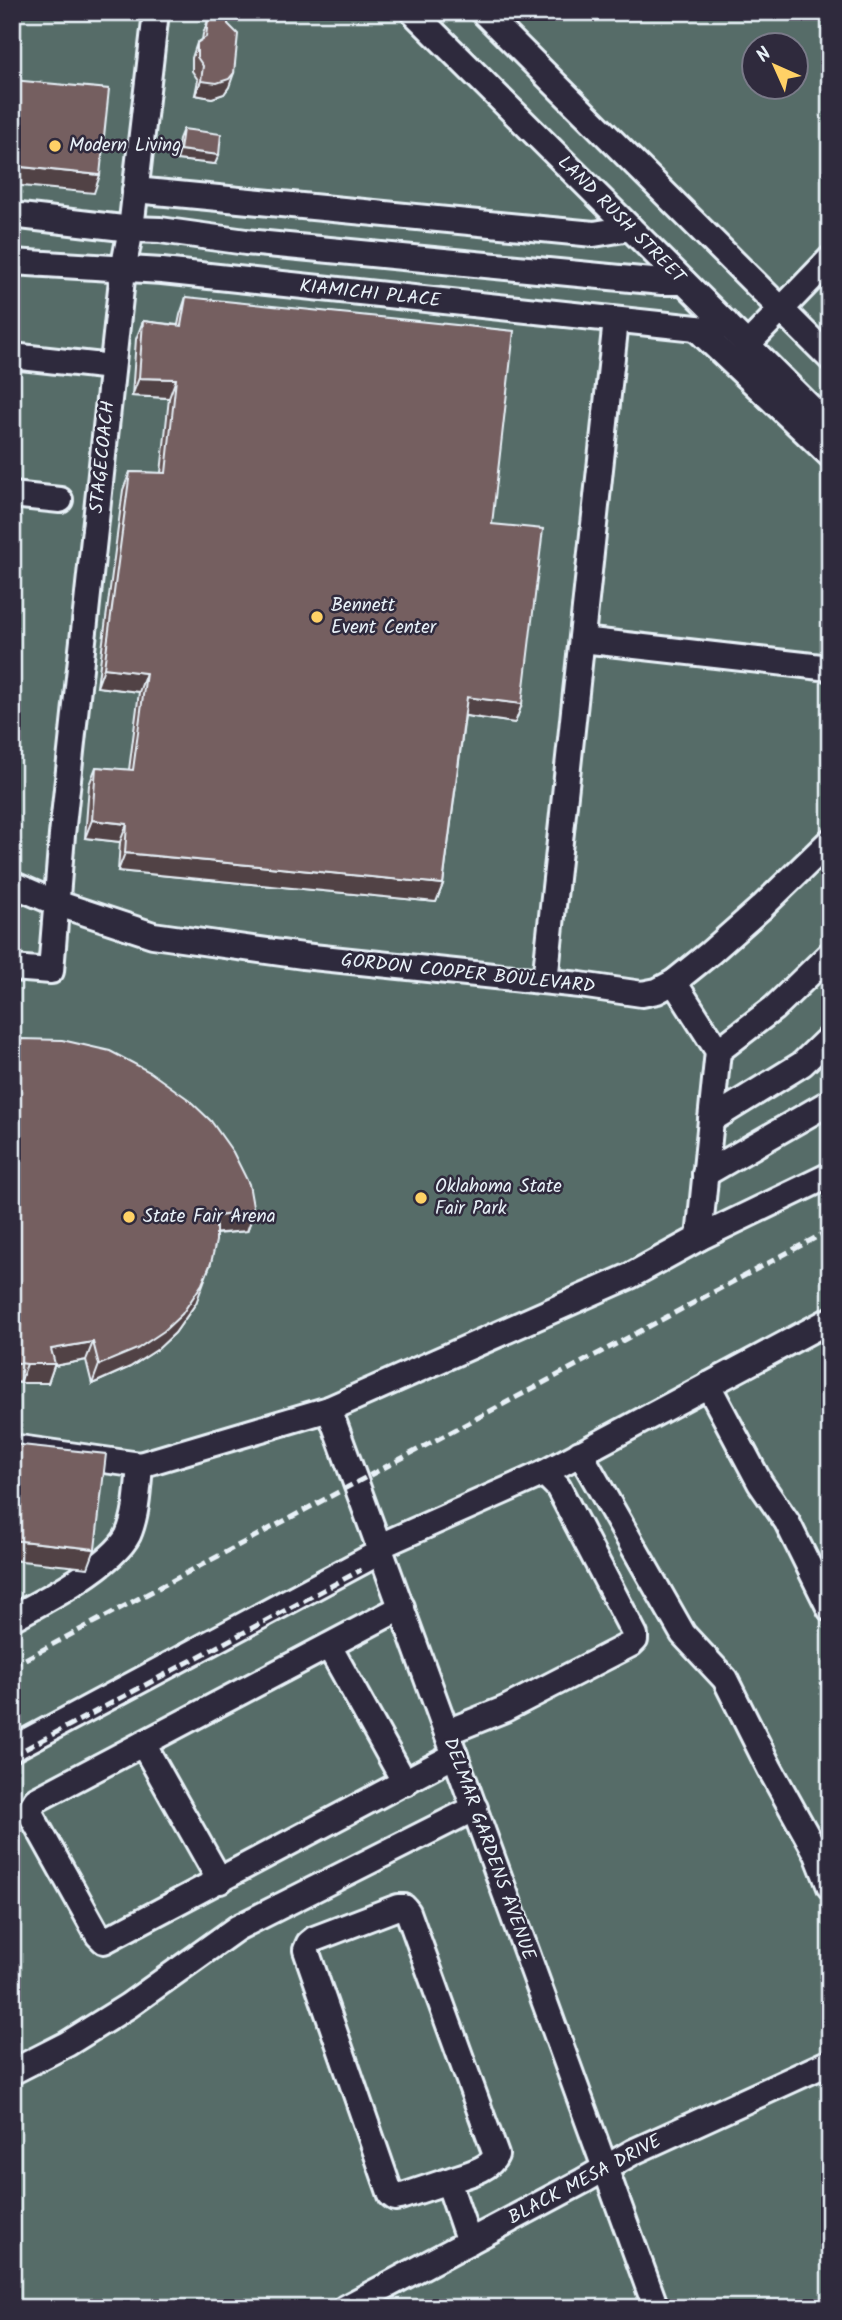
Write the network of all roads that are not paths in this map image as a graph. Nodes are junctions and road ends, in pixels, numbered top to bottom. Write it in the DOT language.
graph roads {
  1 [pos="156,12"];
  2 [pos="413,12"];
  3 [pos="483,12"];
  4 [pos="135,190"];
  5 [pos="12,215"];
  6 [pos="630,228"];
  7 [pos="131,229"];
  8 [pos="830,259"];
  9 [pos="12,262"];
  10 [pos="123,270"];
  11 [pos="684,282"];
  12 [pos="781,310"];
  13 [pos="616,320"];
  14 [pos="726,323"];
  15 [pos="696,328"];
  16 [pos="747,345"];
  17 [pos="12,356"];
  18 [pos="830,358"];
  19 [pos="112,367"];
  20 [pos="830,427"];
  21 [pos="830,455"];
  22 [pos="12,495"];
  23 [pos="60,500"];
  24 [pos="582,640"];
  25 [pos="830,668"];
  26 [pos="830,841"];
  27 [pos="12,884"];
  28 [pos="56,903"];
  29 [pos="830,954"];
  30 [pos="12,968"];
  31 [pos="545,981"];
  32 [pos="674,982"];
  33 [pos="830,1037"];
  34 [pos="718,1051"];
  35 [pos="830,1102"];
  36 [pos="711,1120"];
  37 [pos="705,1174"];
  38 [pos="830,1175"];
  39 [pos="699,1238"];
  40 [pos="830,1320"];
  41 [pos="708,1385"];
  42 [pos="325,1417"];
  43 [pos="12,1447"];
  44 [pos="580,1454"];
  45 [pos="140,1465"];
  46 [pos="544,1473"];
  47 [pos="381,1548"];
  48 [pos="402,1607"];
  49 [pos="830,1609"];
  50 [pos="12,1618"];
  51 [pos="328,1646"];
  52 [pos="143,1744"];
  53 [pos="451,1744"];
  54 [pos="12,1749"];
  55 [pos="405,1783"];
  56 [pos="475,1808"];
  57 [pos="219,1881"];
  58 [pos="830,1887"];
  59 [pos="830,2062"];
  60 [pos="12,2072"];
  61 [pos="605,2168"];
  62 [pos="448,2180"];
  63 [pos="469,2242"];
  64 [pos="345,2308"];
  65 [pos="656,2308"];
  1 -- 4 [label="street, STAGECOACH"];
  2 -- 6 [label="street, LAND RUSH STREET"];
  3 -- 12 [label="street"];
  4 -- 6 [label="street"];
  4 -- 7 [label="street, STAGECOACH"];
  5 -- 7 [label="street, KIAMICHI PLACE"];
  6 -- 11 [label="street, LAND RUSH STREET"];
  7 -- 10 [label="street, STAGECOACH"];
  7 -- 11 [label="street, KIAMICHI PLACE"];
  8 -- 12 [label="street"];
  9 -- 10 [label="street, KIAMICHI PLACE"];
  10 -- 13 [label="street, KIAMICHI PLACE"];
  10 -- 19 [label="street, STAGECOACH"];
  11 -- 14 [label="street, LAND RUSH STREET"];
  12 -- 16 [label="street"];
  12 -- 18 [label="street"];
  13 -- 15 [label="street, KIAMICHI PLACE"];
  13 -- 24 [label="street"];
  14 -- 15 [label="street, KIAMICHI PLACE"];
  14 -- 16 [label="street, LAND RUSH STREET"];
  15 -- 21 [label="street"];
  16 -- 20 [label="street, LAND RUSH STREET"];
  17 -- 19 [label="street"];
  19 -- 28 [label="street, STAGECOACH"];
  22 -- 23 [label="street"];
  24 -- 25 [label="street"];
  24 -- 31 [label="street"];
  26 -- 32 [label="street, GORDON COOPER BOULEVARD"];
  27 -- 28 [label="street, GORDON COOPER BOULEVARD"];
  28 -- 30 [label="street"];
  28 -- 31 [label="street, GORDON COOPER BOULEVARD"];
  29 -- 34 [label="street"];
  31 -- 32 [label="street, GORDON COOPER BOULEVARD"];
  32 -- 34 [label="street"];
  33 -- 36 [label="street"];
  34 -- 36 [label="street"];
  35 -- 37 [label="street"];
  36 -- 37 [label="street"];
  37 -- 39 [label="street"];
  38 -- 39 [label="street"];
  39 -- 42 [label="street"];
  40 -- 41 [label="street"];
  41 -- 44 [label="street"];
  41 -- 49 [label="street"];
  42 -- 45 [label="street"];
  42 -- 47 [label="street, DELMAR GARDENS AVENUE"];
  43 -- 45 [label="street"];
  44 -- 46 [label="street"];
  44 -- 58 [label="street"];
  45 -- 50 [label="street"];
  46 -- 47 [label="street"];
  46 -- 53 [label="street"];
  47 -- 48 [label="street, DELMAR GARDENS AVENUE"];
  47 -- 54 [label="street"];
  48 -- 51 [label="street"];
  48 -- 53 [label="street, DELMAR GARDENS AVENUE"];
  51 -- 52 [label="street"];
  51 -- 55 [label="street"];
  52 -- 57 [label="street"];
  52 -- 57 [label="street"];
  53 -- 55 [label="street"];
  53 -- 56 [label="street, DELMAR GARDENS AVENUE"];
  55 -- 57 [label="street"];
  56 -- 60 [label="street"];
  56 -- 61 [label="street, DELMAR GARDENS AVENUE"];
  59 -- 61 [label="street, BLACK MESA DRIVE"];
  61 -- 63 [label="street, BLACK MESA DRIVE"];
  61 -- 65 [label="street, DELMAR GARDENS AVENUE"];
  62 -- 62 [label="street"];
  62 -- 63 [label="street"];
  63 -- 64 [label="street, BLACK MESA DRIVE"];
}
